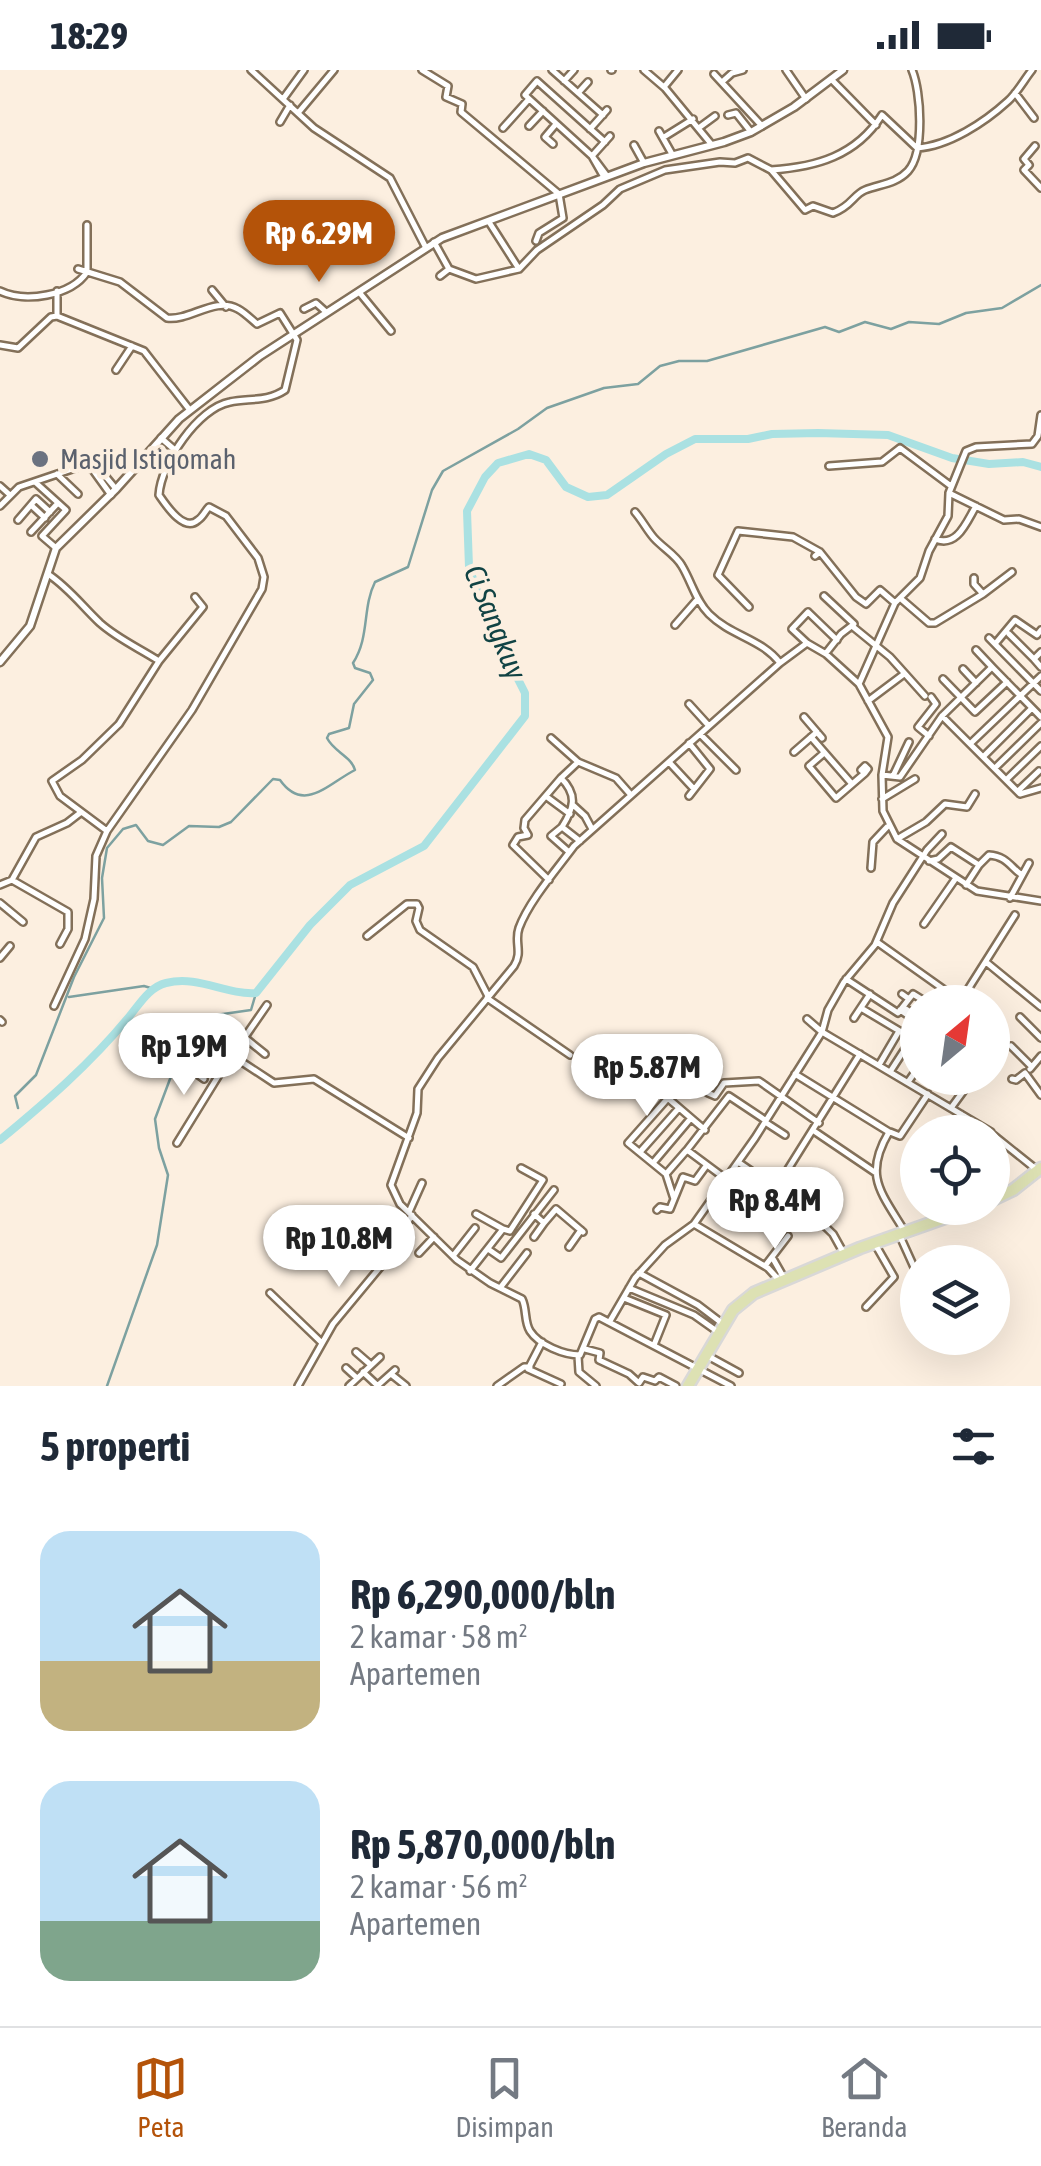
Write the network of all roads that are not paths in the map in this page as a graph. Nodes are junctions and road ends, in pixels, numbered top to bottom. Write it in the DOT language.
graph roads {
  1 [pos="251,70"];
  2 [pos="304,70"];
  3 [pos="334,70"];
  4 [pos="422,70"];
  5 [pos="552,70"];
  6 [pos="574,70"];
  7 [pos="644,70"];
  8 [pos="678,70"];
  9 [pos="743,70"];
  10 [pos="786,70"];
  11 [pos="843,70"];
  12 [pos="912,70"];
  13 [pos="1032,70"];
  14 [pos="714,74"];
  15 [pos="832,79"];
  16 [pos="564,80"];
  17 [pos="588,82"];
  18 [pos="722,82"];
  19 [pos="664,87"];
  20 [pos="578,93"];
  21 [pos="1015,93"];
  22 [pos="806,98"];
  23 [pos="282,99"];
  24 [pos="529,99"];
  25 [pos="290,106"];
  26 [pos="543,112"];
  27 [pos="298,113"];
  28 [pos="728,115"];
  29 [pos="715,116"];
  30 [pos="1034,118"];
  31 [pos="692,119"];
  32 [pos="280,122"];
  33 [pos="556,124"];
  34 [pos="876,125"];
  35 [pos="530,126"];
  36 [pos="762,126"];
  37 [pos="700,127"];
  38 [pos="503,128"];
  39 [pos="590,129"];
  40 [pos="659,130"];
  41 [pos="751,132"];
  42 [pos="610,136"];
  43 [pos="664,138"];
  44 [pos="605,142"];
  45 [pos="552,144"];
  46 [pos="634,145"];
  47 [pos="712,145"];
  48 [pos="1036,146"];
  49 [pos="917,148"];
  50 [pos="672,154"];
  51 [pos="592,156"];
  52 [pos="643,156"];
  53 [pos="771,170"];
  54 [pos="606,177"];
  55 [pos="1041,188"];
  56 [pos="558,194"];
  57 [pos="488,219"];
  58 [pos="87,224"];
  59 [pos="536,241"];
  60 [pos="434,242"];
  61 [pos="426,248"];
  62 [pos="78,269"];
  63 [pos="449,269"];
  64 [pos="519,269"];
  65 [pos="87,272"];
  66 [pos="440,276"];
  67 [pos="212,290"];
  68 [pos="0,291"];
  69 [pos="57,292"];
  70 [pos="359,292"];
  71 [pos="226,307"];
  72 [pos="304,308"];
  73 [pos="326,312"];
  74 [pos="57,316"];
  75 [pos="391,331"];
  76 [pos="293,333"];
  77 [pos="0,345"];
  78 [pos="132,346"];
  79 [pos="116,370"];
  80 [pos="190,409"];
  81 [pos="1041,415"];
  82 [pos="161,438"];
  83 [pos="176,450"];
  84 [pos="829,466"];
  85 [pos="56,474"];
  86 [pos="35,482"];
  87 [pos="0,486"];
  88 [pos="950,490"];
  89 [pos="114,492"];
  90 [pos="78,494"];
  91 [pos="10,495"];
  92 [pos="58,503"];
  93 [pos="0,506"];
  94 [pos="976,506"];
  95 [pos="635,512"];
  96 [pos="47,515"];
  97 [pos="18,520"];
  98 [pos="1041,527"];
  99 [pos="31,532"];
  100 [pos="935,540"];
  101 [pos="56,548"];
  102 [pos="1012,572"];
  103 [pos="46,573"];
  104 [pos="974,578"];
  105 [pos="984,594"];
  106 [pos="824,596"];
  107 [pos="195,597"];
  108 [pos="898,600"];
  109 [pos="697,601"];
  110 [pos="749,607"];
  111 [pos="675,625"];
  112 [pos="852,626"];
  113 [pos="1041,630"];
  114 [pos="1008,634"];
  115 [pos="988,638"];
  116 [pos="837,640"];
  117 [pos="808,643"];
  118 [pos="874,644"];
  119 [pos="994,644"];
  120 [pos="976,650"];
  121 [pos="1041,652"];
  122 [pos="826,654"];
  123 [pos="1034,659"];
  124 [pos="160,661"];
  125 [pos="0,662"];
  126 [pos="780,663"];
  127 [pos="992,668"];
  128 [pos="1041,668"];
  129 [pos="963,669"];
  130 [pos="904,674"];
  131 [pos="1041,676"];
  132 [pos="943,680"];
  133 [pos="1007,682"];
  134 [pos="976,683"];
  135 [pos="1033,683"];
  136 [pos="858,684"];
  137 [pos="1041,691"];
  138 [pos="1020,696"];
  139 [pos="961,698"];
  140 [pos="931,699"];
  141 [pos="868,701"];
  142 [pos="688,704"];
  143 [pos="1032,708"];
  144 [pos="944,715"];
  145 [pos="804,717"];
  146 [pos="1041,720"];
  147 [pos="709,726"];
  148 [pos="830,731"];
  149 [pos="700,734"];
  150 [pos="929,736"];
  151 [pos="816,737"];
  152 [pos="552,738"];
  153 [pos="909,742"];
  154 [pos="690,743"];
  155 [pos="970,744"];
  156 [pos="1041,746"];
  157 [pos="794,752"];
  158 [pos="824,753"];
  159 [pos="983,757"];
  160 [pos="578,762"];
  161 [pos="669,762"];
  162 [pos="994,768"];
  163 [pos="736,770"];
  164 [pos="1038,771"];
  165 [pos="882,773"];
  166 [pos="893,776"];
  167 [pos="561,778"];
  168 [pos="915,779"];
  169 [pos="1006,780"];
  170 [pos="851,783"];
  171 [pos="1041,788"];
  172 [pos="695,789"];
  173 [pos="1018,791"];
  174 [pos="975,794"];
  175 [pos="631,795"];
  176 [pos="690,796"];
  177 [pos="546,797"];
  178 [pos="882,799"];
  179 [pos="573,805"];
  180 [pos="80,813"];
  181 [pos="570,814"];
  182 [pos="888,826"];
  183 [pos="562,827"];
  184 [pos="592,830"];
  185 [pos="106,831"];
  186 [pos="942,834"];
  187 [pos="897,839"];
  188 [pos="580,840"];
  189 [pos="569,852"];
  190 [pos="927,859"];
  191 [pos="1029,863"];
  192 [pos="979,865"];
  193 [pos="870,868"];
  194 [pos="1022,875"];
  195 [pos="956,878"];
  196 [pos="12,880"];
  197 [pos="549,880"];
  198 [pos="0,885"];
  199 [pos="966,885"];
  200 [pos="1010,898"];
  201 [pos="1041,902"];
  202 [pos="0,903"];
  203 [pos="1014,916"];
  204 [pos="23,922"];
  205 [pos="924,924"];
  206 [pos="368,936"];
  207 [pos="877,942"];
  208 [pos="60,944"];
  209 [pos="10,946"];
  210 [pos="1,961"];
  211 [pos="986,962"];
  212 [pos="846,980"];
  213 [pos="940,985"];
  214 [pos="971,985"];
  215 [pos="486,994"];
  216 [pos="870,994"];
  217 [pos="267,1005"];
  218 [pos="54,1006"];
  219 [pos="1041,1007"];
  220 [pos="860,1008"];
  221 [pos="900,1009"];
  222 [pos="1020,1017"];
  223 [pos="854,1018"];
  224 [pos="807,1019"];
  225 [pos="899,1030"];
  226 [pos="822,1032"];
  227 [pos="244,1037"];
  228 [pos="1041,1038"];
  229 [pos="1011,1046"];
  230 [pos="192,1052"];
  231 [pos="232,1054"];
  232 [pos="266,1054"];
  233 [pos="860,1054"];
  234 [pos="570,1055"];
  235 [pos="1041,1056"];
  236 [pos="900,1059"];
  237 [pos="879,1065"];
  238 [pos="1031,1066"];
  239 [pos="222,1070"];
  240 [pos="890,1072"];
  241 [pos="1025,1073"];
  242 [pos="796,1074"];
  243 [pos="900,1078"];
  244 [pos="204,1079"];
  245 [pos="1012,1079"];
  246 [pos="708,1093"];
  247 [pos="927,1095"];
  248 [pos="930,1095"];
  249 [pos="960,1095"];
  250 [pos="782,1096"];
  251 [pos="1041,1096"];
  252 [pos="834,1099"];
  253 [pos="679,1108"];
  254 [pos="951,1108"];
  255 [pos="961,1114"];
  256 [pos="691,1118"];
  257 [pos="766,1121"];
  258 [pos="818,1123"];
  259 [pos="704,1130"];
  260 [pos="814,1130"];
  261 [pos="889,1132"];
  262 [pos="784,1135"];
  263 [pos="409,1138"];
  264 [pos="177,1144"];
  265 [pos="1010,1147"];
  266 [pos="687,1150"];
  267 [pos="640,1152"];
  268 [pos="653,1162"];
  269 [pos="738,1162"];
  270 [pos="707,1165"];
  271 [pos="673,1166"];
  272 [pos="520,1168"];
  273 [pos="1039,1169"];
  274 [pos="876,1173"];
  275 [pos="666,1174"];
  276 [pos="784,1174"];
  277 [pos="685,1175"];
  278 [pos="726,1179"];
  279 [pos="422,1183"];
  280 [pos="775,1186"];
  281 [pos="554,1190"];
  282 [pos="1010,1191"];
  283 [pos="820,1198"];
  284 [pos="674,1199"];
  285 [pos="658,1210"];
  286 [pos="410,1213"];
  287 [pos="476,1214"];
  288 [pos="534,1214"];
  289 [pos="544,1223"];
  290 [pos="694,1224"];
  291 [pos="920,1225"];
  292 [pos="475,1228"];
  293 [pos="503,1229"];
  294 [pos="902,1233"];
  295 [pos="788,1236"];
  296 [pos="434,1237"];
  297 [pos="534,1237"];
  298 [pos="874,1244"];
  299 [pos="906,1245"];
  300 [pos="569,1247"];
  301 [pos="488,1249"];
  302 [pos="419,1253"];
  303 [pos="526,1253"];
  304 [pos="845,1254"];
  305 [pos="453,1256"];
  306 [pos="772,1257"];
  307 [pos="764,1266"];
  308 [pos="470,1270"];
  309 [pos="639,1273"];
  310 [pos="782,1279"];
  311 [pos="500,1288"];
  312 [pos="629,1288"];
  313 [pos="270,1293"];
  314 [pos="624,1298"];
  315 [pos="866,1307"];
  316 [pos="610,1321"];
  317 [pos="721,1328"];
  318 [pos="322,1342"];
  319 [pos="542,1342"];
  320 [pos="654,1345"];
  321 [pos="585,1349"];
  322 [pos="356,1352"];
  323 [pos="706,1354"];
  324 [pos="578,1356"];
  325 [pos="380,1357"];
  326 [pos="371,1365"];
  327 [pos="346,1368"];
  328 [pos="529,1368"];
  329 [pos="698,1368"];
  330 [pos="363,1372"];
  331 [pos="739,1372"];
  332 [pos="414,1377"];
  333 [pos="357,1378"];
  334 [pos="718,1383"];
  335 [pos="561,1384"];
  336 [pos="693,1384"];
  337 [pos="298,1386"];
  338 [pos="349,1386"];
  339 [pos="377,1386"];
  340 [pos="406,1386"];
  341 [pos="497,1386"];
  342 [pos="596,1386"];
  343 [pos="676,1386"];
  344 [pos="732,1386"];
  1 -- 23 [label="street"];
  2 -- 23 [label="street"];
  3 -- 27 [label="street"];
  4 -- 56 [label="street"];
  5 -- 16 [label="street"];
  6 -- 16 [label="street"];
  7 -- 19 [label="street"];
  8 -- 19 [label="street"];
  9 -- 18 [label="street"];
  10 -- 22 [label="street"];
  11 -- 15 [label="street"];
  12 -- 49 [label="street"];
  13 -- 21 [label="street"];
  14 -- 18 [label="street"];
  15 -- 22 [label="street"];
  15 -- 34 [label="street"];
  16 -- 20 [label="street"];
  17 -- 20 [label="street"];
  18 -- 36 [label="street"];
  19 -- 31 [label="street"];
  20 -- 39 [label="street"];
  21 -- 30 [label="street"];
  21 -- 49 [label="street"];
  22 -- 36 [label="street"];
  23 -- 25 [label="street"];
  24 -- 26 [label="street"];
  24 -- 38 [label="street"];
  24 -- 39 [label="street"];
  25 -- 27 [label="street"];
  25 -- 32 [label="street"];
  26 -- 33 [label="street"];
  26 -- 35 [label="street"];
  27 -- 61 [label="street"];
  28 -- 41 [label="street"];
  29 -- 37 [label="street"];
  31 -- 37 [label="street"];
  31 -- 43 [label="street"];
  33 -- 45 [label="street"];
  33 -- 51 [label="street"];
  34 -- 49 [label="street"];
  34 -- 53 [label="street"];
  36 -- 41 [label="street"];
  37 -- 47 [label="street"];
  39 -- 44 [label="street"];
  40 -- 43 [label="street"];
  41 -- 47 [label="street"];
  42 -- 44 [label="street"];
  43 -- 50 [label="street"];
  44 -- 51 [label="street"];
  46 -- 52 [label="street"];
  47 -- 50 [label="street"];
  48 -- 55 [label="street"];
  49 -- 53 [label="street"];
  50 -- 52 [label="street"];
  51 -- 54 [label="street"];
  52 -- 54 [label="street"];
  53 -- 64 [label="street"];
  54 -- 56 [label="street"];
  56 -- 57 [label="street"];
  56 -- 59 [label="street"];
  57 -- 60 [label="street"];
  57 -- 64 [label="street"];
  58 -- 65 [label="street"];
  60 -- 61 [label="street"];
  60 -- 63 [label="street"];
  61 -- 70 [label="street"];
  62 -- 65 [label="street"];
  63 -- 64 [label="street"];
  63 -- 66 [label="street"];
  65 -- 69 [label="street"];
  65 -- 71 [label="street"];
  67 -- 71 [label="street"];
  68 -- 69 [label="street"];
  69 -- 74 [label="street"];
  70 -- 73 [label="street"];
  70 -- 75 [label="street"];
  71 -- 76 [label="street"];
  72 -- 73 [label="street"];
  73 -- 76 [label="street"];
  74 -- 77 [label="street"];
  74 -- 78 [label="street"];
  76 -- 80 [label="street"];
  76 -- 83 [label="street"];
  78 -- 79 [label="street"];
  78 -- 80 [label="street"];
  80 -- 82 [label="street"];
  81 -- 88 [label="street"];
  82 -- 83 [label="street"];
  82 -- 89 [label="street"];
  83 -- 185 [label="street"];
  84 -- 88 [label="street"];
  85 -- 86 [label="street"];
  85 -- 89 [label="street"];
  85 -- 90 [label="street"];
  86 -- 91 [label="street"];
  86 -- 92 [label="street"];
  87 -- 91 [label="street"];
  88 -- 94 [label="street"];
  88 -- 100 [label="street"];
  89 -- 101 [label="street"];
  91 -- 93 [label="street"];
  92 -- 96 [label="street"];
  92 -- 101 [label="street"];
  94 -- 98 [label="street"];
  94 -- 100 [label="street"];
  95 -- 109 [label="street"];
  96 -- 97 [label="street"];
  96 -- 99 [label="street"];
  100 -- 108 [label="street"];
  101 -- 103 [label="street"];
  102 -- 105 [label="street"];
  103 -- 124 [label="street"];
  103 -- 125 [label="street"];
  104 -- 105 [label="street"];
  105 -- 108 [label="street"];
  106 -- 112 [label="street"];
  107 -- 124 [label="street"];
  108 -- 110 [label="street"];
  108 -- 118 [label="street"];
  109 -- 111 [label="street"];
  109 -- 126 [label="street"];
  112 -- 116 [label="street"];
  112 -- 118 [label="street"];
  113 -- 119 [label="street"];
  114 -- 123 [label="street"];
  115 -- 119 [label="street"];
  116 -- 117 [label="street"];
  116 -- 122 [label="street"];
  117 -- 122 [label="street"];
  117 -- 126 [label="street"];
  118 -- 130 [label="street"];
  118 -- 136 [label="street"];
  119 -- 135 [label="street"];
  120 -- 127 [label="street"];
  121 -- 123 [label="street"];
  122 -- 136 [label="street"];
  123 -- 128 [label="street"];
  124 -- 180 [label="street"];
  126 -- 147 [label="street"];
  127 -- 133 [label="street"];
  127 -- 134 [label="street"];
  129 -- 134 [label="street"];
  130 -- 140 [label="street"];
  130 -- 141 [label="street"];
  131 -- 135 [label="street"];
  132 -- 139 [label="street"];
  133 -- 138 [label="street"];
  133 -- 139 [label="street"];
  134 -- 139 [label="street"];
  135 -- 137 [label="street"];
  135 -- 138 [label="street"];
  136 -- 141 [label="street"];
  138 -- 143 [label="street"];
  138 -- 155 [label="street"];
  139 -- 144 [label="street"];
  140 -- 144 [label="street"];
  140 -- 150 [label="street"];
  141 -- 165 [label="street"];
  142 -- 147 [label="street"];
  143 -- 146 [label="street"];
  143 -- 159 [label="street"];
  144 -- 150 [label="street"];
  144 -- 155 [label="street"];
  145 -- 151 [label="street"];
  146 -- 162 [label="street"];
  147 -- 149 [label="street"];
  148 -- 151 [label="street"];
  149 -- 154 [label="street"];
  149 -- 163 [label="street"];
  150 -- 166 [label="street"];
  151 -- 157 [label="street"];
  151 -- 158 [label="street"];
  152 -- 160 [label="street"];
  153 -- 166 [label="street"];
  154 -- 161 [label="street"];
  154 -- 172 [label="street"];
  155 -- 159 [label="street"];
  156 -- 169 [label="street"];
  158 -- 170 [label="street"];
  158 -- 170 [label="street"];
  159 -- 162 [label="street"];
  160 -- 167 [label="street"];
  160 -- 175 [label="street"];
  161 -- 172 [label="street"];
  161 -- 175 [label="street"];
  162 -- 169 [label="street"];
  164 -- 173 [label="street"];
  165 -- 166 [label="street"];
  165 -- 170 [label="street"];
  165 -- 178 [label="street"];
  167 -- 177 [label="street"];
  167 -- 179 [label="street"];
  168 -- 178 [label="street"];
  169 -- 173 [label="street"];
  171 -- 173 [label="street"];
  172 -- 176 [label="street"];
  174 -- 187 [label="street"];
  175 -- 184 [label="street"];
  177 -- 181 [label="street"];
  177 -- 197 [label="street"];
  178 -- 182 [label="street"];
  179 -- 181 [label="street"];
  179 -- 184 [label="street"];
  180 -- 185 [label="street"];
  180 -- 196 [label="street"];
  181 -- 183 [label="street"];
  182 -- 187 [label="street"];
  182 -- 193 [label="street"];
  183 -- 188 [label="street"];
  183 -- 189 [label="street"];
  184 -- 188 [label="street"];
  185 -- 218 [label="street"];
  186 -- 190 [label="street"];
  187 -- 190 [label="street"];
  188 -- 189 [label="street"];
  189 -- 197 [label="street"];
  190 -- 192 [label="street"];
  190 -- 195 [label="street"];
  190 -- 207 [label="street"];
  191 -- 194 [label="street"];
  192 -- 194 [label="street"];
  192 -- 199 [label="street"];
  194 -- 200 [label="street"];
  195 -- 199 [label="street"];
  195 -- 205 [label="street"];
  196 -- 198 [label="street"];
  196 -- 208 [label="street"];
  197 -- 215 [label="street"];
  199 -- 200 [label="street"];
  200 -- 201 [label="street"];
  202 -- 204 [label="street"];
  203 -- 211 [label="street"];
  206 -- 215 [label="street"];
  207 -- 212 [label="street"];
  207 -- 213 [label="street"];
  209 -- 210 [label="street"];
  211 -- 214 [label="street"];
  211 -- 219 [label="street"];
  212 -- 216 [label="street"];
  212 -- 226 [label="street"];
  215 -- 234 [label="street"];
  215 -- 263 [label="street"];
  216 -- 220 [label="street"];
  216 -- 221 [label="street"];
  217 -- 227 [label="street"];
  220 -- 223 [label="street"];
  220 -- 225 [label="street"];
  222 -- 228 [label="street"];
  224 -- 226 [label="street"];
  225 -- 237 [label="street"];
  226 -- 233 [label="street"];
  226 -- 242 [label="street"];
  227 -- 231 [label="street"];
  227 -- 232 [label="street"];
  229 -- 238 [label="street"];
  230 -- 231 [label="street"];
  230 -- 239 [label="street"];
  230 -- 244 [label="street"];
  231 -- 239 [label="street"];
  231 -- 263 [label="street"];
  233 -- 237 [label="street"];
  233 -- 252 [label="street"];
  235 -- 238 [label="street"];
  236 -- 240 [label="street"];
  237 -- 240 [label="street"];
  238 -- 241 [label="street"];
  239 -- 264 [label="street"];
  240 -- 243 [label="street"];
  241 -- 245 [label="street"];
  241 -- 251 [label="street"];
  242 -- 250 [label="street"];
  242 -- 252 [label="street"];
  246 -- 250 [label="street"];
  247 -- 261 [label="street"];
  248 -- 254 [label="street"];
  249 -- 254 [label="street"];
  250 -- 257 [label="street"];
  250 -- 258 [label="street"];
  252 -- 258 [label="street"];
  252 -- 261 [label="street"];
  253 -- 256 [label="street"];
  253 -- 267 [label="street"];
  253 -- 267 [label="street"];
  254 -- 255 [label="street"];
  256 -- 259 [label="street"];
  256 -- 268 [label="street"];
  257 -- 259 [label="street"];
  257 -- 262 [label="street"];
  257 -- 269 [label="street"];
  258 -- 260 [label="street"];
  259 -- 266 [label="street"];
  260 -- 274 [label="street"];
  260 -- 276 [label="street"];
  261 -- 274 [label="street"];
  263 -- 286 [label="street"];
  265 -- 273 [label="street"];
  266 -- 270 [label="street"];
  266 -- 271 [label="street"];
  267 -- 268 [label="street"];
  268 -- 275 [label="street"];
  269 -- 278 [label="street"];
  269 -- 280 [label="street"];
  270 -- 277 [label="street"];
  270 -- 278 [label="street"];
  271 -- 275 [label="street"];
  271 -- 277 [label="street"];
  272 -- 293 [label="street"];
  273 -- 282 [label="main road"];
  274 -- 294 [label="street"];
  275 -- 284 [label="street"];
  276 -- 280 [label="street"];
  276 -- 283 [label="street"];
  277 -- 284 [label="street"];
  278 -- 290 [label="street"];
  279 -- 286 [label="street"];
  280 -- 304 [label="street"];
  281 -- 288 [label="street"];
  284 -- 285 [label="street"];
  286 -- 296 [label="street"];
  286 -- 318 [label="street"];
  287 -- 293 [label="street"];
  288 -- 289 [label="street"];
  288 -- 301 [label="street"];
  289 -- 297 [label="street"];
  289 -- 300 [label="street"];
  290 -- 307 [label="street"];
  290 -- 309 [label="street"];
  291 -- 294 [label="main road"];
  292 -- 305 [label="street"];
  293 -- 301 [label="street"];
  294 -- 298 [label="main road"];
  294 -- 299 [label="street"];
  295 -- 306 [label="street"];
  296 -- 302 [label="street"];
  296 -- 305 [label="street"];
  298 -- 304 [label="main road"];
  298 -- 315 [label="street"];
  301 -- 308 [label="street"];
  303 -- 311 [label="street"];
  304 -- 310 [label="main road"];
  305 -- 308 [label="street"];
  306 -- 307 [label="street"];
  306 -- 310 [label="street"];
  307 -- 310 [label="street"];
  308 -- 311 [label="street"];
  309 -- 312 [label="street"];
  309 -- 317 [label="street"];
  310 -- 317 [label="main road"];
  311 -- 319 [label="street"];
  312 -- 314 [label="street"];
  312 -- 317 [label="street"];
  313 -- 318 [label="street"];
  314 -- 316 [label="street"];
  314 -- 320 [label="street"];
  316 -- 320 [label="street"];
  316 -- 321 [label="street"];
  317 -- 323 [label="main road"];
  318 -- 337 [label="street"];
  319 -- 324 [label="street"];
  319 -- 328 [label="street"];
  320 -- 329 [label="street"];
  321 -- 324 [label="street"];
  321 -- 343 [label="street"];
  322 -- 326 [label="street"];
  323 -- 329 [label="main road"];
  323 -- 331 [label="street"];
  324 -- 342 [label="street"];
  325 -- 326 [label="street"];
  326 -- 330 [label="street"];
  327 -- 333 [label="street"];
  328 -- 335 [label="street"];
  328 -- 341 [label="street"];
  329 -- 334 [label="street"];
  329 -- 336 [label="main road"];
  330 -- 333 [label="street"];
  330 -- 339 [label="street"];
  332 -- 340 [label="street"];
  333 -- 338 [label="street"];
  334 -- 344 [label="street"];
  339 -- 340 [label="street"];
}
